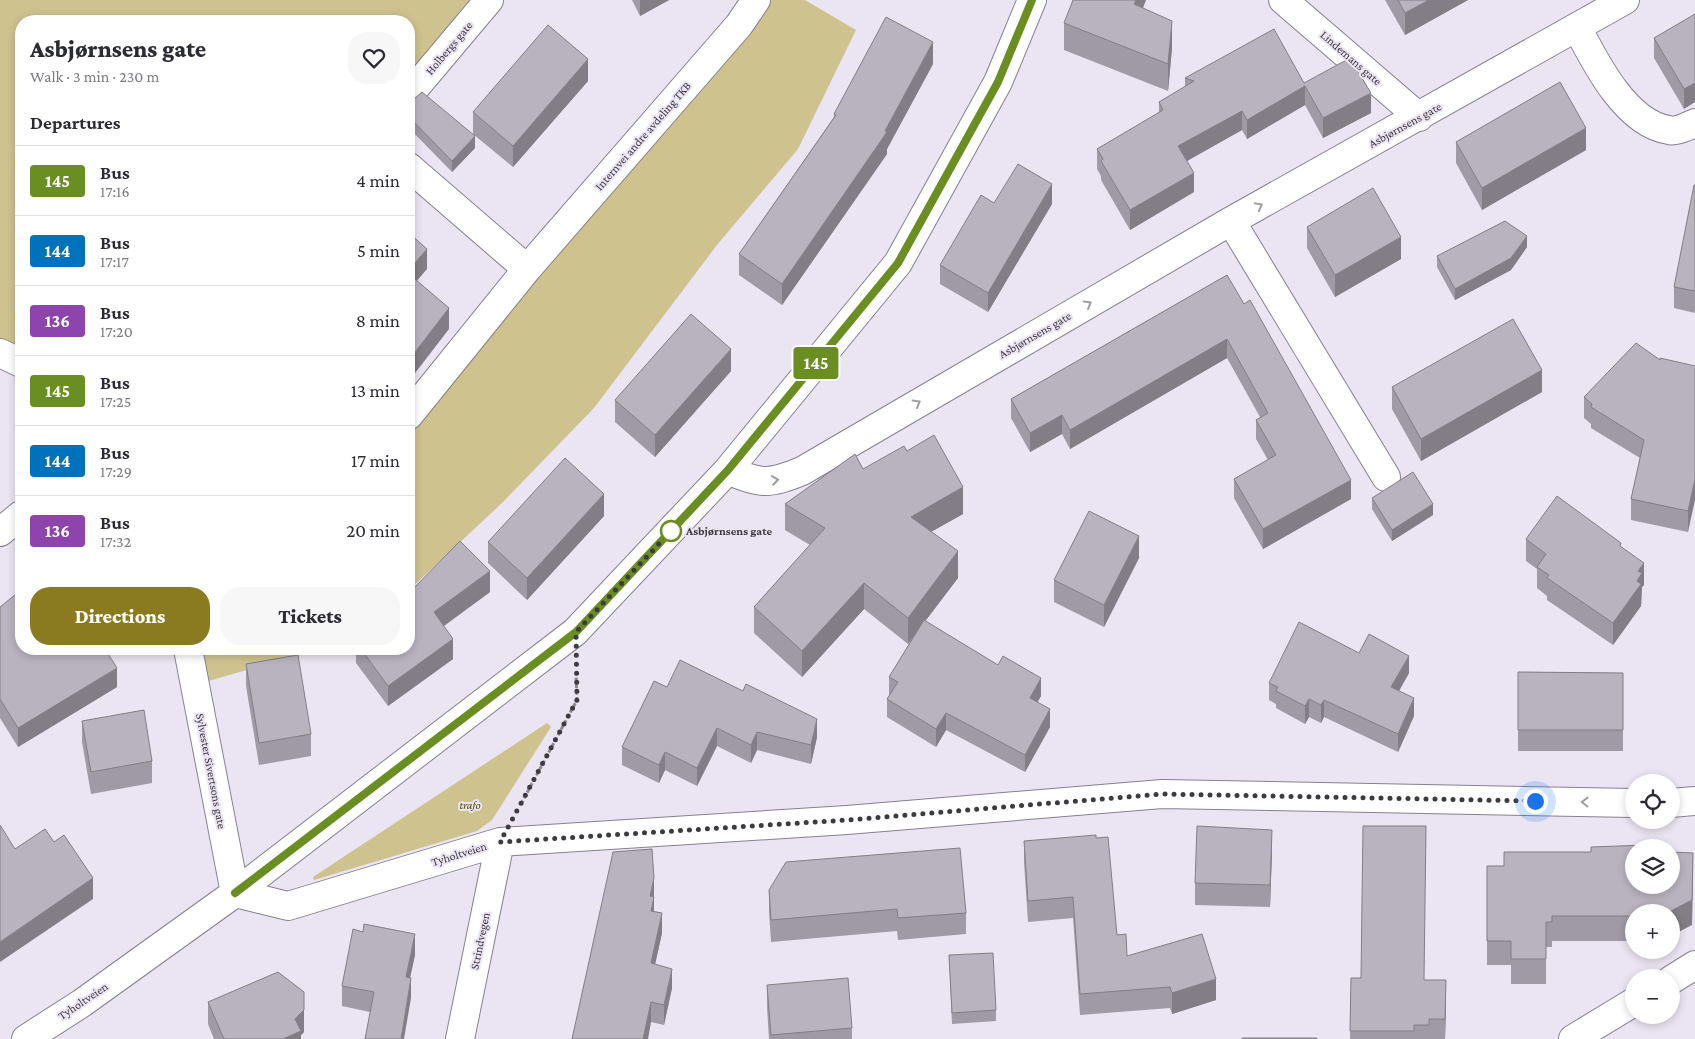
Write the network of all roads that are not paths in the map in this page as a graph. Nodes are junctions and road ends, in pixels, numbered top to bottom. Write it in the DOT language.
graph roads {
  1 [pos="489,0"];
  2 [pos="756,0"];
  3 [pos="1032,0"];
  4 [pos="1283,0"];
  5 [pos="1625,0"];
  6 [pos="1577,26"];
  7 [pos="415,88"];
  8 [pos="1419,117"];
  9 [pos="1695,123"];
  10 [pos="415,172"];
  11 [pos="1231,221"];
  12 [pos="527,269"];
  13 [pos="0,353"];
  14 [pos="15,360"];
  15 [pos="415,408"];
  16 [pos="728,470"];
  17 [pos="1386,477"];
  18 [pos="15,520"];
  19 [pos="0,532"];
  20 [pos="189,655"];
  21 [pos="1695,801"];
  22 [pos="1680,802"];
  23 [pos="1625,803"];
  24 [pos="500,842"];
  25 [pos="235,893"];
  26 [pos="1695,966"];
  27 [pos="1680,975"];
  28 [pos="1625,1007"];
  29 [pos="26,1039"];
  30 [pos="460,1039"];
  31 [pos="1573,1039"];
  1 -- 7 [label="street, Holbergs gate"];
  2 -- 12 [label="street, Internvei andre avdeling TKB"];
  3 -- 16 [label="street"];
  4 -- 8 [label="street, Lindemans gate"];
  5 -- 6 [label="street, Asbjørnsens gate"];
  6 -- 8 [label="street, Asbjørnsens gate"];
  6 -- 9 [label="street"];
  11 -- 8 [label="street, Asbjørnsens gate, one-way"];
  10 -- 12 [label="street"];
  16 -- 11 [label="street, Asbjørnsens gate, one-way"];
  11 -- 17 [label="street"];
  12 -- 15 [label="street, Internvei andre avdeling TKB"];
  13 -- 14 [label="street"];
  16 -- 25 [label="street"];
  18 -- 19 [label="street"];
  20 -- 25 [label="street, Sylvester Sivertsons gate"];
  21 -- 22 [label="street"];
  23 -- 24 [label="street, Tyholtveien, one-way"];
  24 -- 25 [label="street, Tyholtveien"];
  24 -- 30 [label="street, Strindvegen"];
  25 -- 29 [label="street, Tyholtveien"];
  26 -- 27 [label="street"];
  28 -- 31 [label="street"];
}
